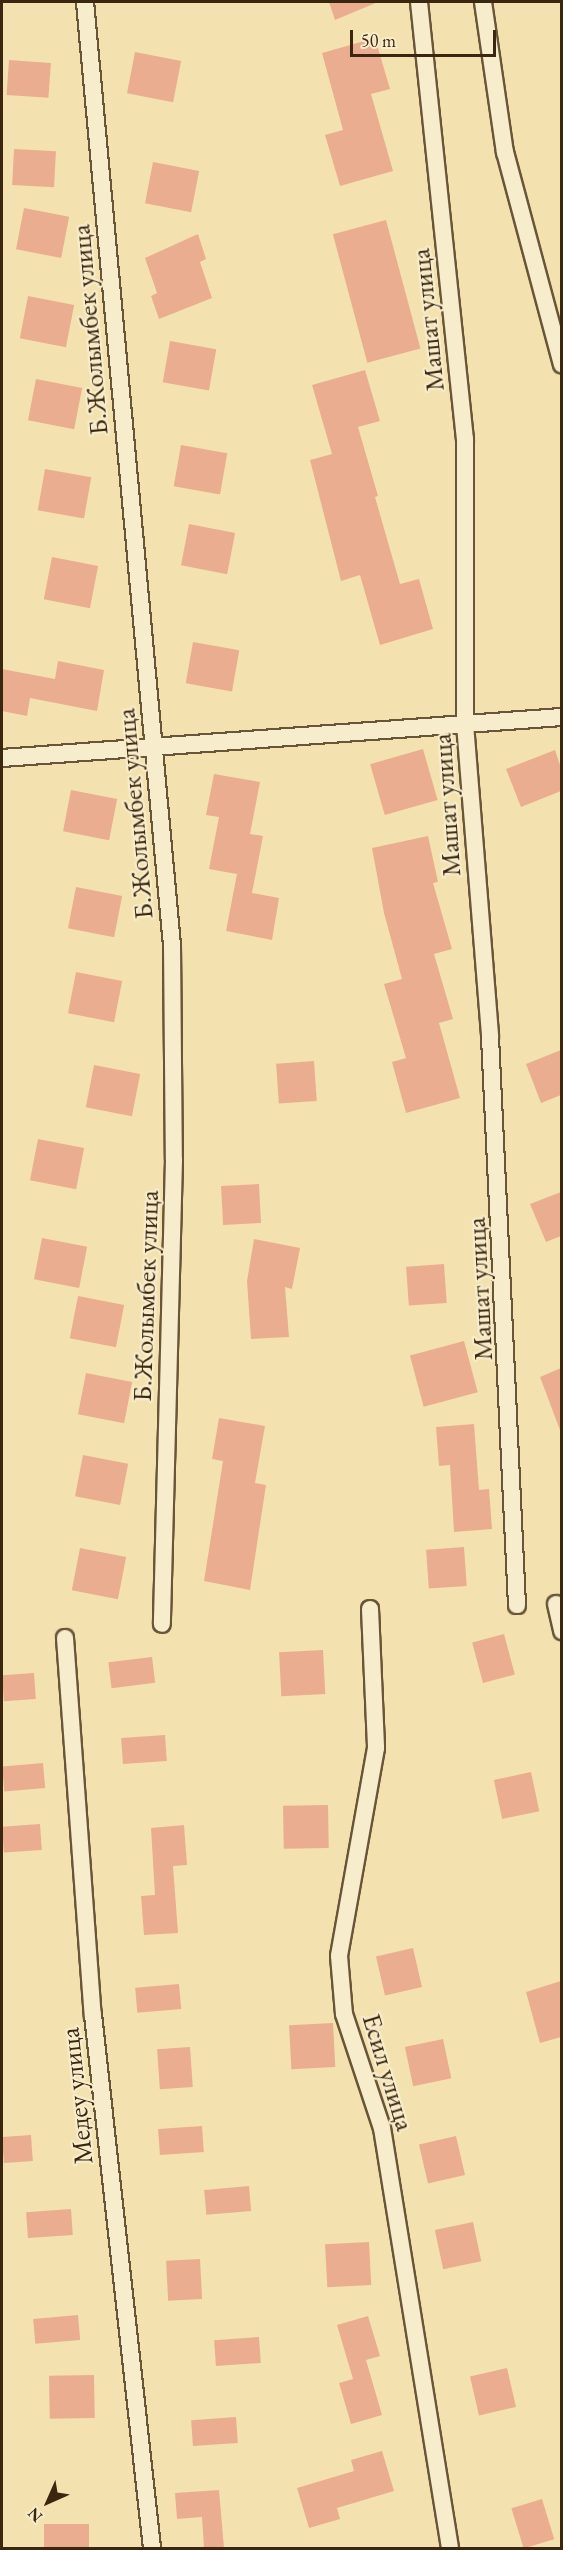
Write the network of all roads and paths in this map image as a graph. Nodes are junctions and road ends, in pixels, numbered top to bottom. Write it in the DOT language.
graph roads {
  1 [pos="85,2"];
  2 [pos="419,2"];
  3 [pos="483,2"];
  4 [pos="561,364"];
  5 [pos="561,717"];
  6 [pos="465,724"];
  7 [pos="152,746"];
  8 [pos="2,758"];
  9 [pos="556,1604"];
  10 [pos="517,1605"];
  11 [pos="370,1609"];
  12 [pos="162,1624"];
  13 [pos="561,1631"];
  14 [pos="65,1638"];
  15 [pos="152,2548"];
  16 [pos="450,2548"];
  1 -- 7 [label="street, Б.Жолымбек улица"];
  2 -- 6 [label="street, Машат улица"];
  3 -- 4 [label="street"];
  5 -- 6 [label="street"];
  6 -- 7 [label="street"];
  6 -- 10 [label="street, Машат улица"];
  7 -- 8 [label="street"];
  7 -- 12 [label="street, Б.Жолымбек улица"];
  9 -- 13 [label="street"];
  11 -- 16 [label="street, Есил улица"];
  14 -- 15 [label="street, Медеу улица"];
}
